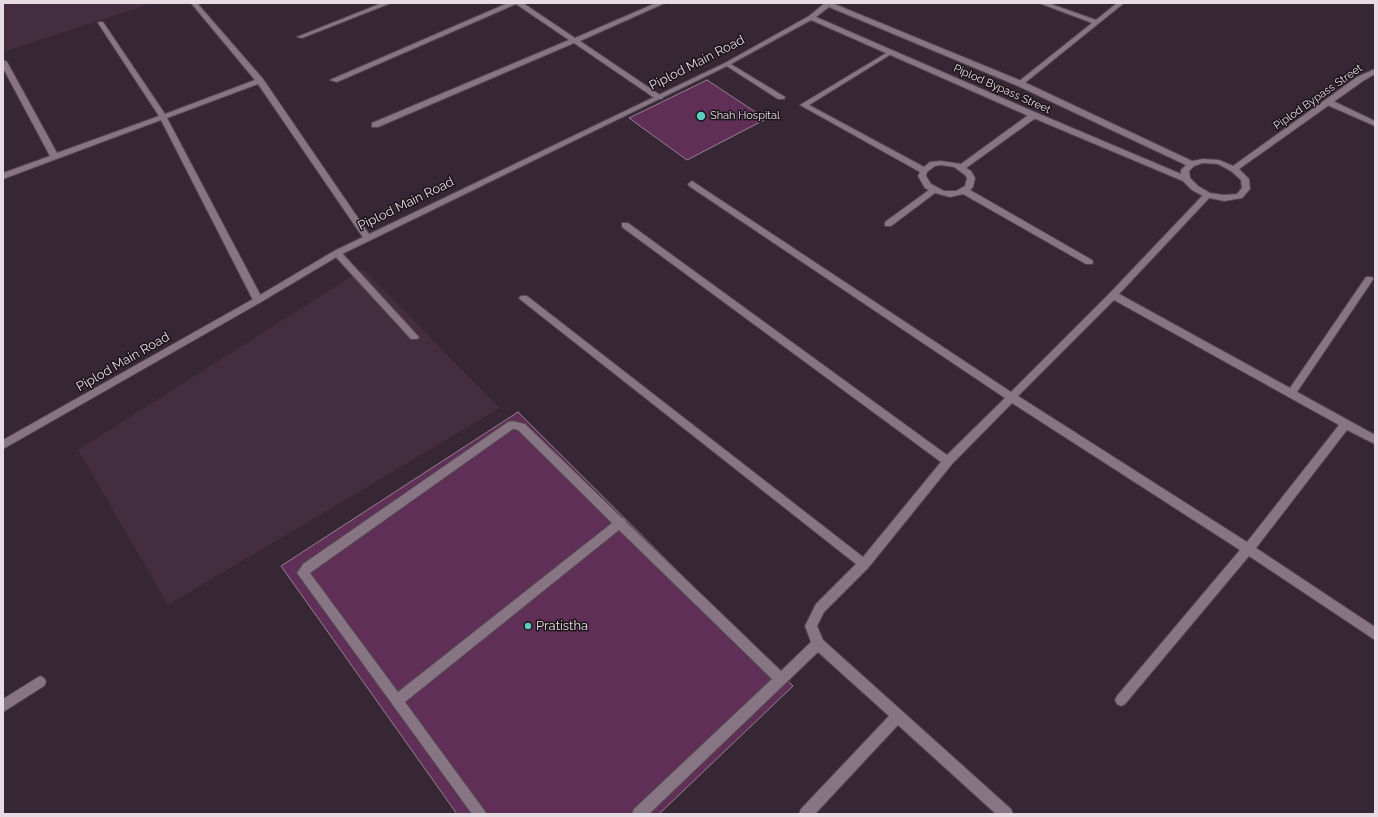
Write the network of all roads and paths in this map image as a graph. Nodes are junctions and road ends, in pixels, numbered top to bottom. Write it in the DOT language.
graph roads {
  1 [pos="194,3"];
  2 [pos="388,3"];
  3 [pos="514,3"];
  4 [pos="519,3"];
  5 [pos="662,3"];
  6 [pos="1042,3"];
  7 [pos="1121,3"];
  8 [pos="828,4"];
  9 [pos="811,17"];
  10 [pos="101,23"];
  11 [pos="1097,24"];
  12 [pos="300,37"];
  13 [pos="576,40"];
  14 [pos="890,53"];
  15 [pos="3,62"];
  16 [pos="727,64"];
  17 [pos="1375,71"];
  18 [pos="334,80"];
  19 [pos="260,81"];
  20 [pos="1021,84"];
  21 [pos="781,97"];
  22 [pos="659,98"];
  23 [pos="1328,102"];
  24 [pos="1034,116"];
  25 [pos="163,117"];
  26 [pos="375,124"];
  27 [pos="1375,124"];
  28 [pos="55,157"];
  29 [pos="1191,164"];
  30 [pos="961,168"];
  31 [pos="1234,169"];
  32 [pos="924,171"];
  33 [pos="3,176"];
  34 [pos="1186,179"];
  35 [pos="692,184"];
  36 [pos="934,190"];
  37 [pos="965,191"];
  38 [pos="1208,195"];
  39 [pos="888,224"];
  40 [pos="625,225"];
  41 [pos="368,237"];
  42 [pos="336,253"];
  43 [pos="1089,262"];
  44 [pos="1369,279"];
  45 [pos="1114,295"];
  46 [pos="524,298"];
  47 [pos="258,300"];
  48 [pos="414,337"];
  49 [pos="1291,394"];
  50 [pos="1012,398"];
  51 [pos="1346,424"];
  52 [pos="1375,440"];
  53 [pos="3,445"];
  54 [pos="948,461"];
  55 [pos="621,522"];
  56 [pos="1248,549"];
  57 [pos="864,564"];
  58 [pos="1375,634"];
  59 [pos="818,644"];
  60 [pos="780,679"];
  61 [pos="40,682"];
  62 [pos="1121,700"];
  63 [pos="397,701"];
  64 [pos="3,706"];
  65 [pos="898,716"];
  66 [pos="480,814"];
  67 [pos="639,814"];
  68 [pos="806,814"];
  69 [pos="1006,814"];
  1 -- 19 [label="street"];
  2 -- 12 [label="street"];
  3 -- 18 [label="street"];
  4 -- 13 [label="street"];
  5 -- 13 [label="street"];
  6 -- 11 [label="street"];
  7 -- 11 [label="street"];
  8 -- 9 [label="street, Piplod Main Road"];
  8 -- 20 [label="street, Piplod Bypass Street"];
  9 -- 14 [label="street, Piplod Bypass Street"];
  9 -- 16 [label="street, Piplod Main Road"];
  10 -- 25 [label="street"];
  11 -- 20 [label="street"];
  13 -- 22 [label="street"];
  13 -- 26 [label="street"];
  14 -- 24 [label="street, Piplod Bypass Street"];
  14 -- 32 [label="street"];
  15 -- 28 [label="street"];
  16 -- 21 [label="street"];
  16 -- 22 [label="street, Piplod Main Road"];
  17 -- 23 [label="street, Piplod Bypass Street"];
  19 -- 25 [label="street"];
  19 -- 41 [label="street"];
  20 -- 29 [label="street, Piplod Bypass Street"];
  22 -- 41 [label="street, Piplod Main Road"];
  23 -- 27 [label="street"];
  23 -- 31 [label="street, Piplod Bypass Street"];
  24 -- 30 [label="street"];
  24 -- 34 [label="street, Piplod Bypass Street"];
  25 -- 28 [label="street"];
  25 -- 47 [label="street"];
  28 -- 33 [label="street"];
  29 -- 31 [label="street"];
  29 -- 34 [label="street"];
  30 -- 32 [label="street"];
  30 -- 37 [label="street"];
  31 -- 38 [label="street"];
  32 -- 36 [label="street"];
  34 -- 38 [label="street, Piplod Bypass Street"];
  35 -- 50 [label="street"];
  36 -- 37 [label="street"];
  36 -- 39 [label="street"];
  37 -- 43 [label="street"];
  38 -- 45 [label="street"];
  40 -- 54 [label="street"];
  41 -- 42 [label="street, Piplod Main Road"];
  42 -- 47 [label="street, Piplod Main Road"];
  42 -- 48 [label="street"];
  44 -- 49 [label="street"];
  45 -- 49 [label="street"];
  45 -- 50 [label="street"];
  46 -- 57 [label="street"];
  47 -- 53 [label="street, Piplod Main Road"];
  49 -- 51 [label="street"];
  50 -- 54 [label="street"];
  50 -- 56 [label="street"];
  51 -- 52 [label="street"];
  51 -- 56 [label="street"];
  54 -- 57 [label="street"];
  55 -- 60 [label="street"];
  55 -- 63 [label="street"];
  55 -- 63 [label="street"];
  56 -- 58 [label="street"];
  56 -- 62 [label="street"];
  57 -- 59 [label="street"];
  59 -- 60 [label="street"];
  59 -- 65 [label="street"];
  60 -- 67 [label="street"];
  61 -- 64 [label="street"];
  63 -- 66 [label="street"];
  65 -- 68 [label="street"];
  65 -- 69 [label="street"];
}
